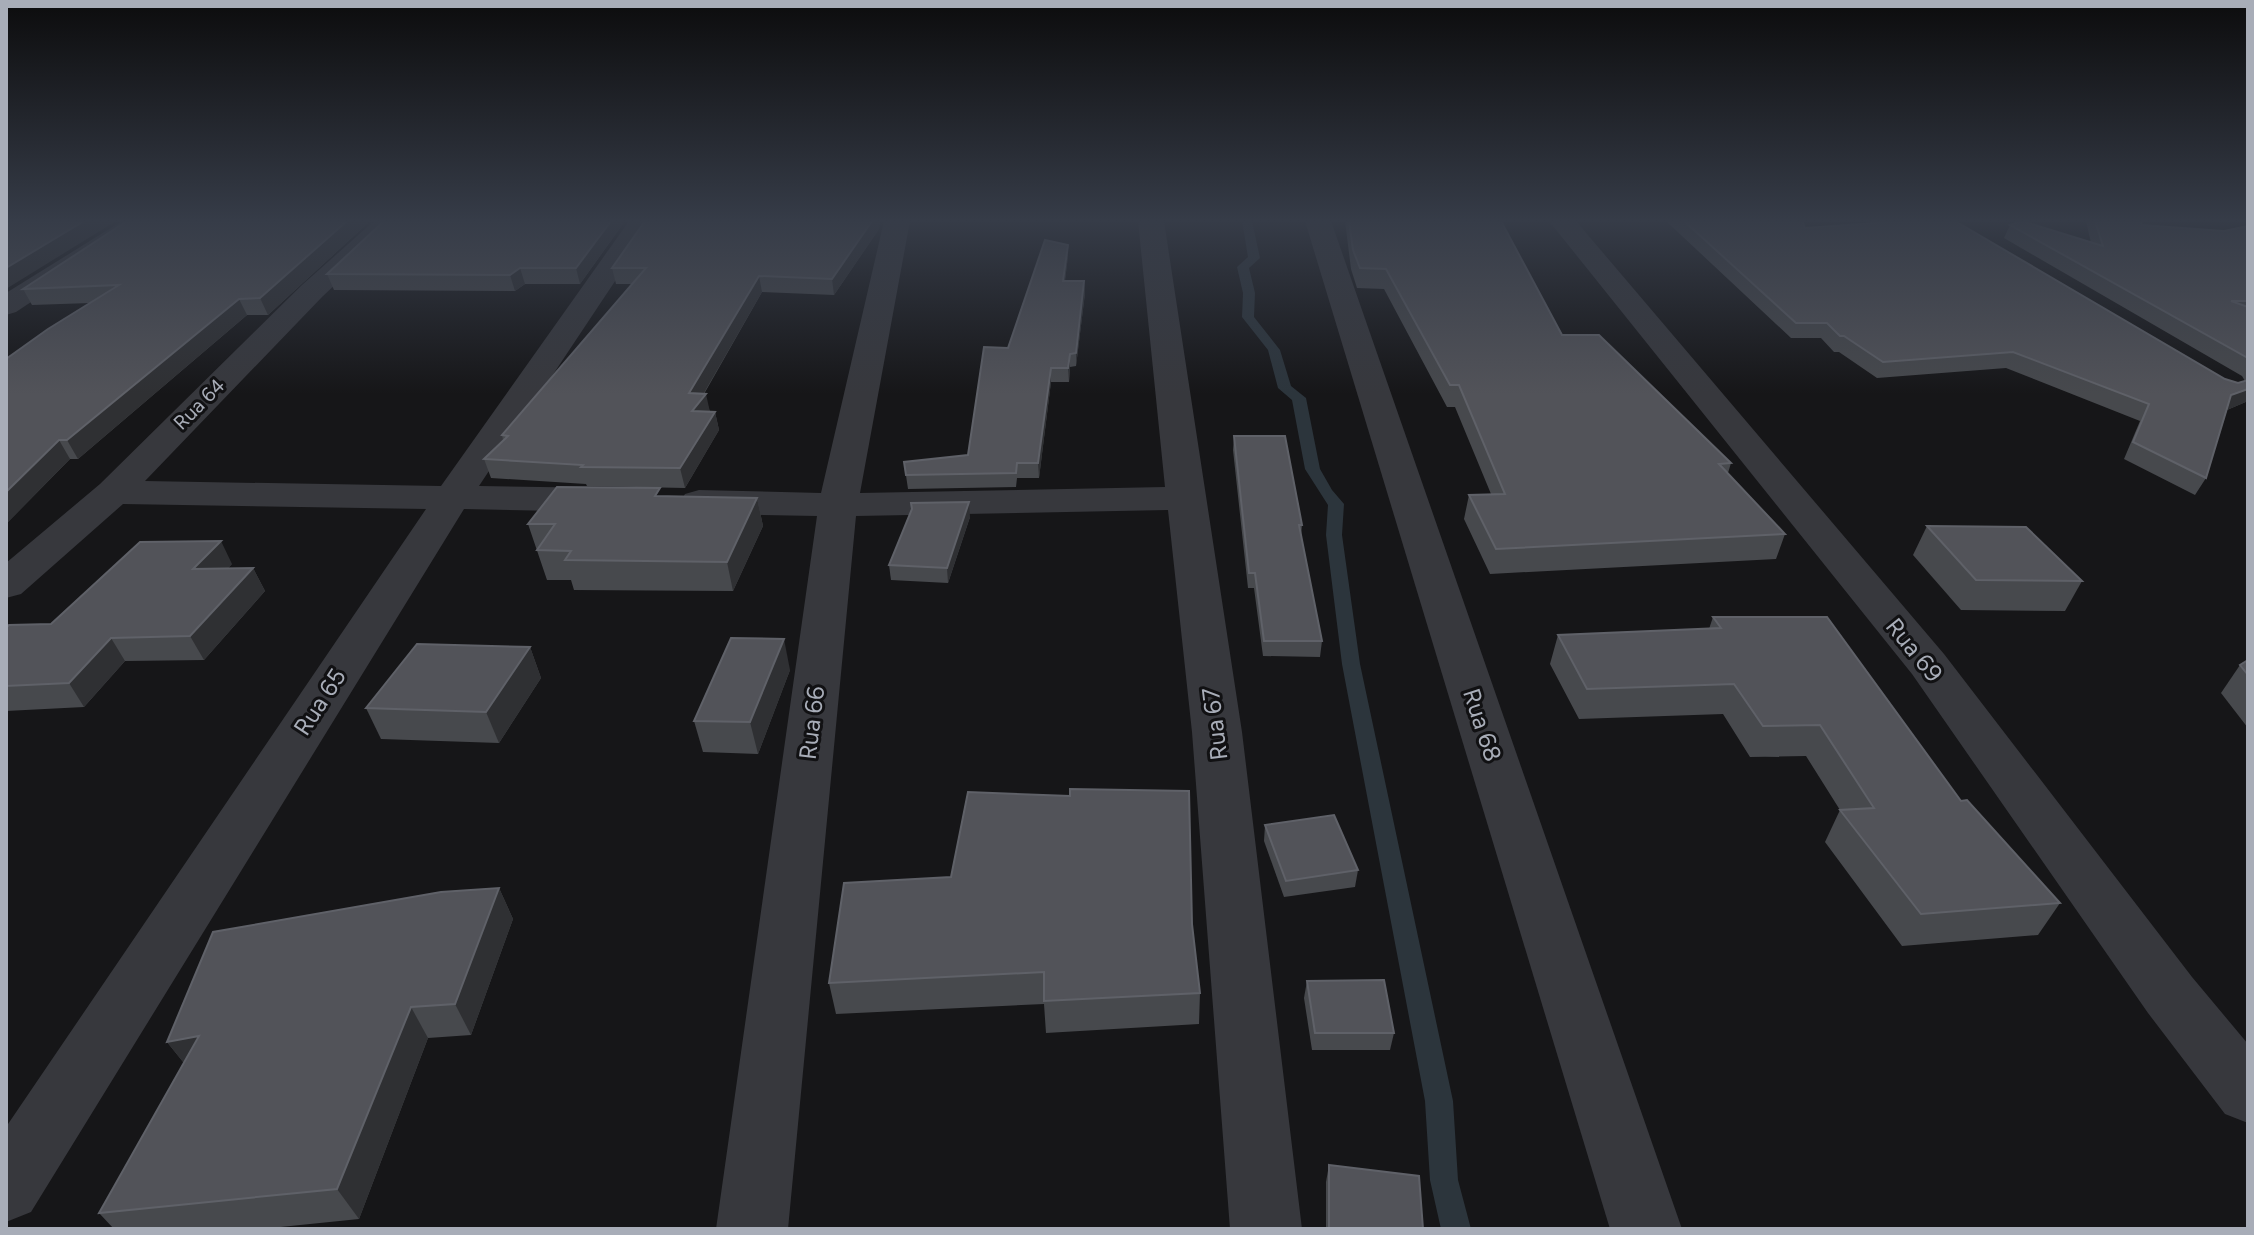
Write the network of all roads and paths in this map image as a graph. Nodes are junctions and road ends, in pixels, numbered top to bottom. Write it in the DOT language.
graph roads {
  1 [pos="49,279"];
  2 [pos="326,279"];
  3 [pos="602,279"];
  4 [pos="885,279"];
  5 [pos="1157,279"];
  6 [pos="1337,279"];
  7 [pos="1610,279"];
  8 [pos="6,306"];
  9 [pos="113,492"];
  10 [pos="452,498"];
  11 [pos="1187,498"];
  12 [pos="838,505"];
  13 [pos="6,585"];
  14 [pos="2248,1093"];
  15 [pos="6,1188"];
  16 [pos="752,1229"];
  17 [pos="1266,1229"];
  18 [pos="1646,1229"];
  1 -- 8 [label="street"];
  2 -- 9 [label="street, Rua 64"];
  3 -- 10 [label="street, Rua 65"];
  4 -- 12 [label="street, Rua 66"];
  5 -- 11 [label="street, Rua 67"];
  6 -- 18 [label="street, Rua 68"];
  7 -- 14 [label="street, Rua 69"];
  9 -- 10 [label="street"];
  9 -- 13 [label="street, Rua 64"];
  10 -- 12 [label="street"];
  10 -- 15 [label="street, Rua 65"];
  11 -- 12 [label="street"];
  11 -- 17 [label="street, Rua 67"];
  12 -- 16 [label="street, Rua 66"];
}
